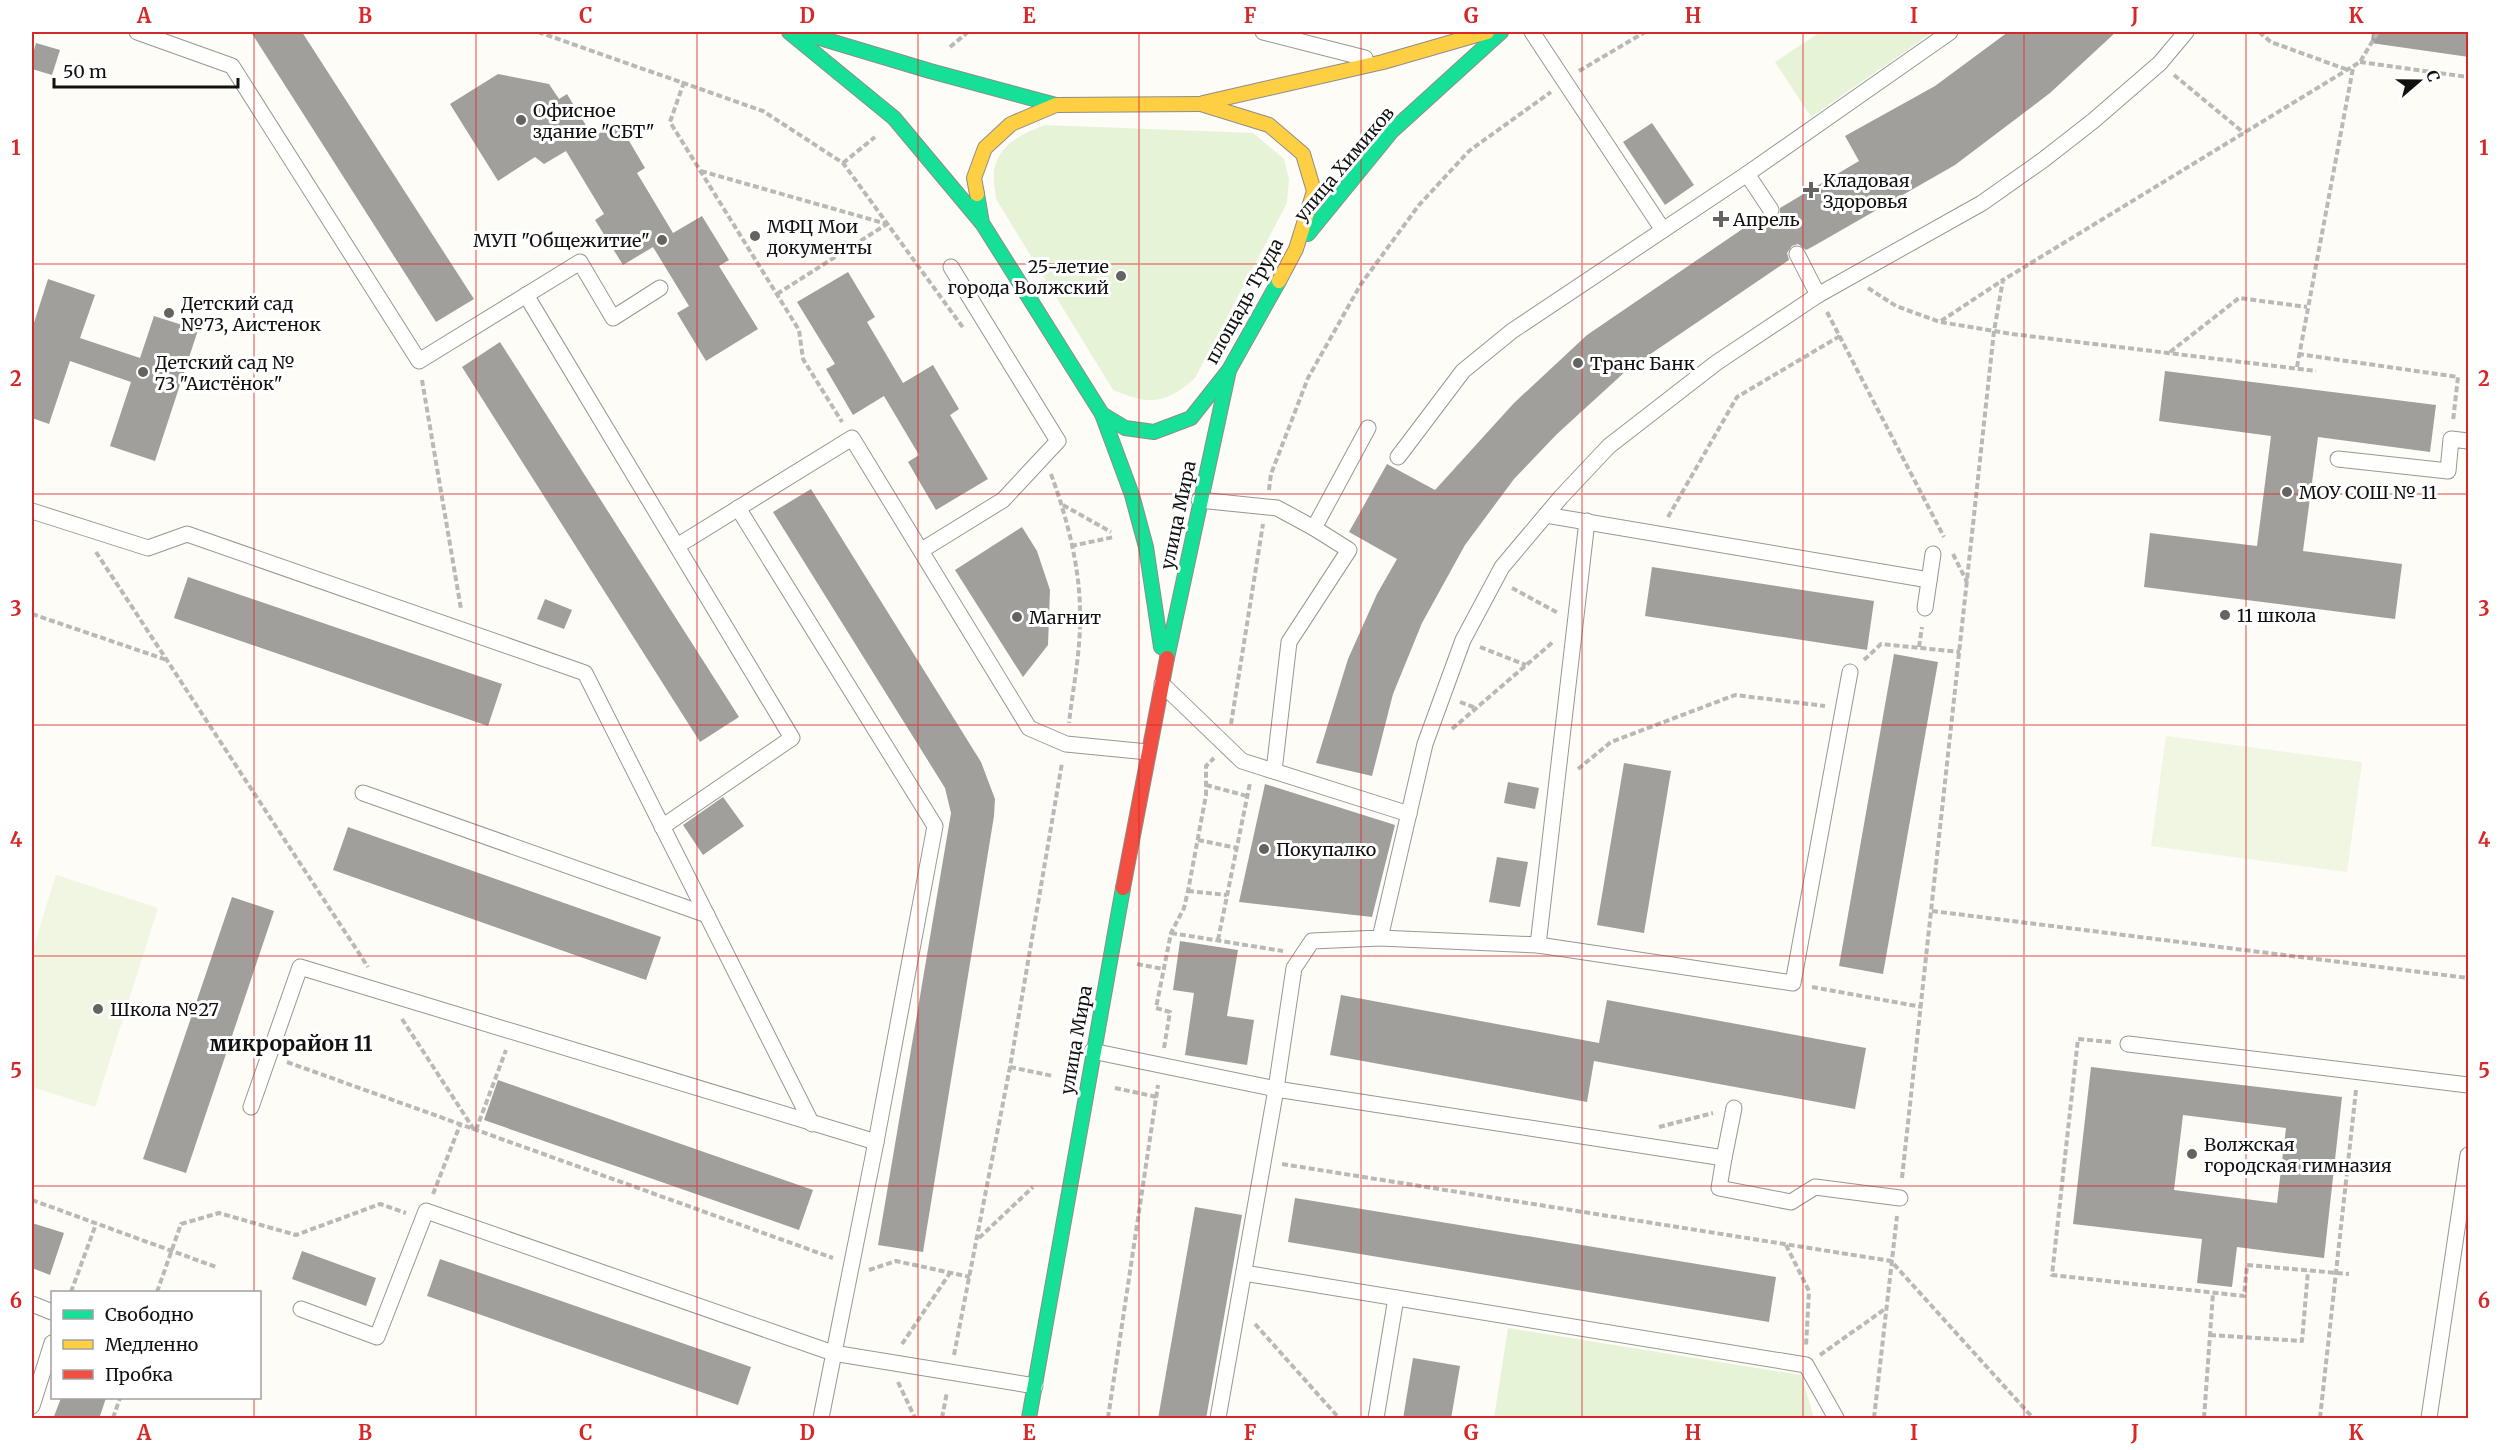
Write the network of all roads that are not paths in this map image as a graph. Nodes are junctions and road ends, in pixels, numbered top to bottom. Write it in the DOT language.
graph roads {
  1 [pos="136,32"];
  2 [pos="789,32"];
  3 [pos="800,32"];
  4 [pos="1263,32"];
  5 [pos="1487,32"];
  6 [pos="1501,32"];
  7 [pos="1532,32"];
  8 [pos="1950,32"];
  9 [pos="2186,32"];
  10 [pos="1383,62"];
  11 [pos="1201,104"];
  12 [pos="1056,105"];
  13 [pos="1746,174"];
  14 [pos="1771,210"];
  15 [pos="982,224"];
  16 [pos="1663,230"];
  17 [pos="1296,249"];
  18 [pos="1797,254"];
  19 [pos="951,267"];
  20 [pos="660,288"];
  21 [pos="526,295"];
  22 [pos="1818,295"];
  23 [pos="1228,370"];
  24 [pos="1102,414"];
  25 [pos="1368,428"];
  26 [pos="2469,441"];
  27 [pos="1398,457"];
  28 [pos="2338,459"];
  29 [pos="1199,500"];
  30 [pos="738,508"];
  31 [pos="32,511"];
  32 [pos="1546,515"];
  33 [pos="1587,522"];
  34 [pos="1314,528"];
  35 [pos="677,546"];
  36 [pos="922,550"];
  37 [pos="1933,554"];
  38 [pos="1929,580"];
  39 [pos="1925,608"];
  40 [pos="1850,672"];
  41 [pos="1163,677"];
  42 [pos="1148,752"];
  43 [pos="1274,771"];
  44 [pos="363,793"];
  45 [pos="1409,814"];
  46 [pos="662,827"];
  47 [pos="707,915"];
  48 [pos="1380,938"];
  49 [pos="1538,945"];
  50 [pos="2128,1044"];
  51 [pos="1092,1051"];
  52 [pos="2469,1085"];
  53 [pos="1276,1089"];
  54 [pos="251,1107"];
  55 [pos="1734,1108"];
  56 [pos="812,1124"];
  57 [pos="876,1142"];
  58 [pos="2469,1155"];
  59 [pos="1724,1158"];
  60 [pos="1900,1198"];
  61 [pos="1244,1273"];
  62 [pos="1396,1298"];
  63 [pos="32,1304"];
  64 [pos="301,1309"];
  65 [pos="51,1312"];
  66 [pos="51,1346"];
  67 [pos="833,1353"];
  68 [pos="1035,1386"];
  69 [pos="32,1406"];
  70 [pos="821,1419"];
  71 [pos="1029,1419"];
  72 [pos="1218,1419"];
  73 [pos="1376,1419"];
  74 [pos="1836,1419"];
  75 [pos="2428,1419"];
  1 -- 21 [label="lane"];
  2 -- 15 [label="street"];
  3 -- 12 [label="street"];
  4 -- 10 [label="lane"];
  5 -- 10 [label="street"];
  6 -- 17 [label="street, улица Химиков"];
  7 -- 16 [label="lane"];
  8 -- 13 [label="lane"];
  9 -- 22 [label="lane"];
  10 -- 11 [label="street"];
  11 -- 12 [label="street, площадь Труда"];
  11 -- 17 [label="street, площадь Труда"];
  12 -- 15 [label="street, площадь Труда"];
  13 -- 14 [label="lane"];
  13 -- 16 [label="lane"];
  15 -- 24 [label="street, площадь Труда"];
  16 -- 27 [label="lane"];
  17 -- 23 [label="street, площадь Труда"];
  18 -- 22 [label="lane"];
  19 -- 36 [label="lane"];
  20 -- 21 [label="lane"];
  21 -- 35 [label="lane"];
  22 -- 32 [label="lane"];
  23 -- 24 [label="street, площадь Труда"];
  23 -- 29 [label="street, улица Мира"];
  24 -- 41 [label="street, улица Мира"];
  25 -- 34 [label="lane"];
  26 -- 28 [label="lane"];
  29 -- 34 [label="lane"];
  29 -- 41 [label="street, улица Мира"];
  30 -- 35 [label="lane"];
  30 -- 36 [label="lane"];
  30 -- 57 [label="lane"];
  31 -- 46 [label="lane"];
  32 -- 33 [label="lane"];
  32 -- 45 [label="lane"];
  33 -- 38 [label="lane"];
  33 -- 49 [label="lane"];
  34 -- 43 [label="lane"];
  35 -- 46 [label="lane"];
  36 -- 42 [label="lane"];
  37 -- 38 [label="lane"];
  38 -- 39 [label="lane"];
  40 -- 49 [label="lane"];
  41 -- 42 [label="street, улица Мира"];
  41 -- 43 [label="lane"];
  42 -- 51 [label="street, улица Мира"];
  43 -- 45 [label="lane"];
  44 -- 47 [label="lane"];
  45 -- 48 [label="lane"];
  46 -- 47 [label="lane"];
  47 -- 56 [label="lane"];
  48 -- 49 [label="lane"];
  48 -- 53 [label="lane"];
  50 -- 52 [label="lane"];
  51 -- 53 [label="lane"];
  51 -- 68 [label="street, улица Мира"];
  53 -- 59 [label="lane"];
  53 -- 61 [label="lane"];
  54 -- 56 [label="lane"];
  55 -- 59 [label="lane"];
  56 -- 57 [label="lane"];
  57 -- 67 [label="lane"];
  58 -- 75 [label="lane"];
  59 -- 60 [label="lane"];
  61 -- 62 [label="lane"];
  61 -- 72 [label="lane"];
  62 -- 73 [label="lane"];
  62 -- 74 [label="lane"];
  63 -- 65 [label="lane"];
  64 -- 67 [label="lane"];
  66 -- 69 [label="lane"];
  67 -- 68 [label="lane"];
  67 -- 70 [label="lane"];
  68 -- 71 [label="street, улица Мира"];
}
